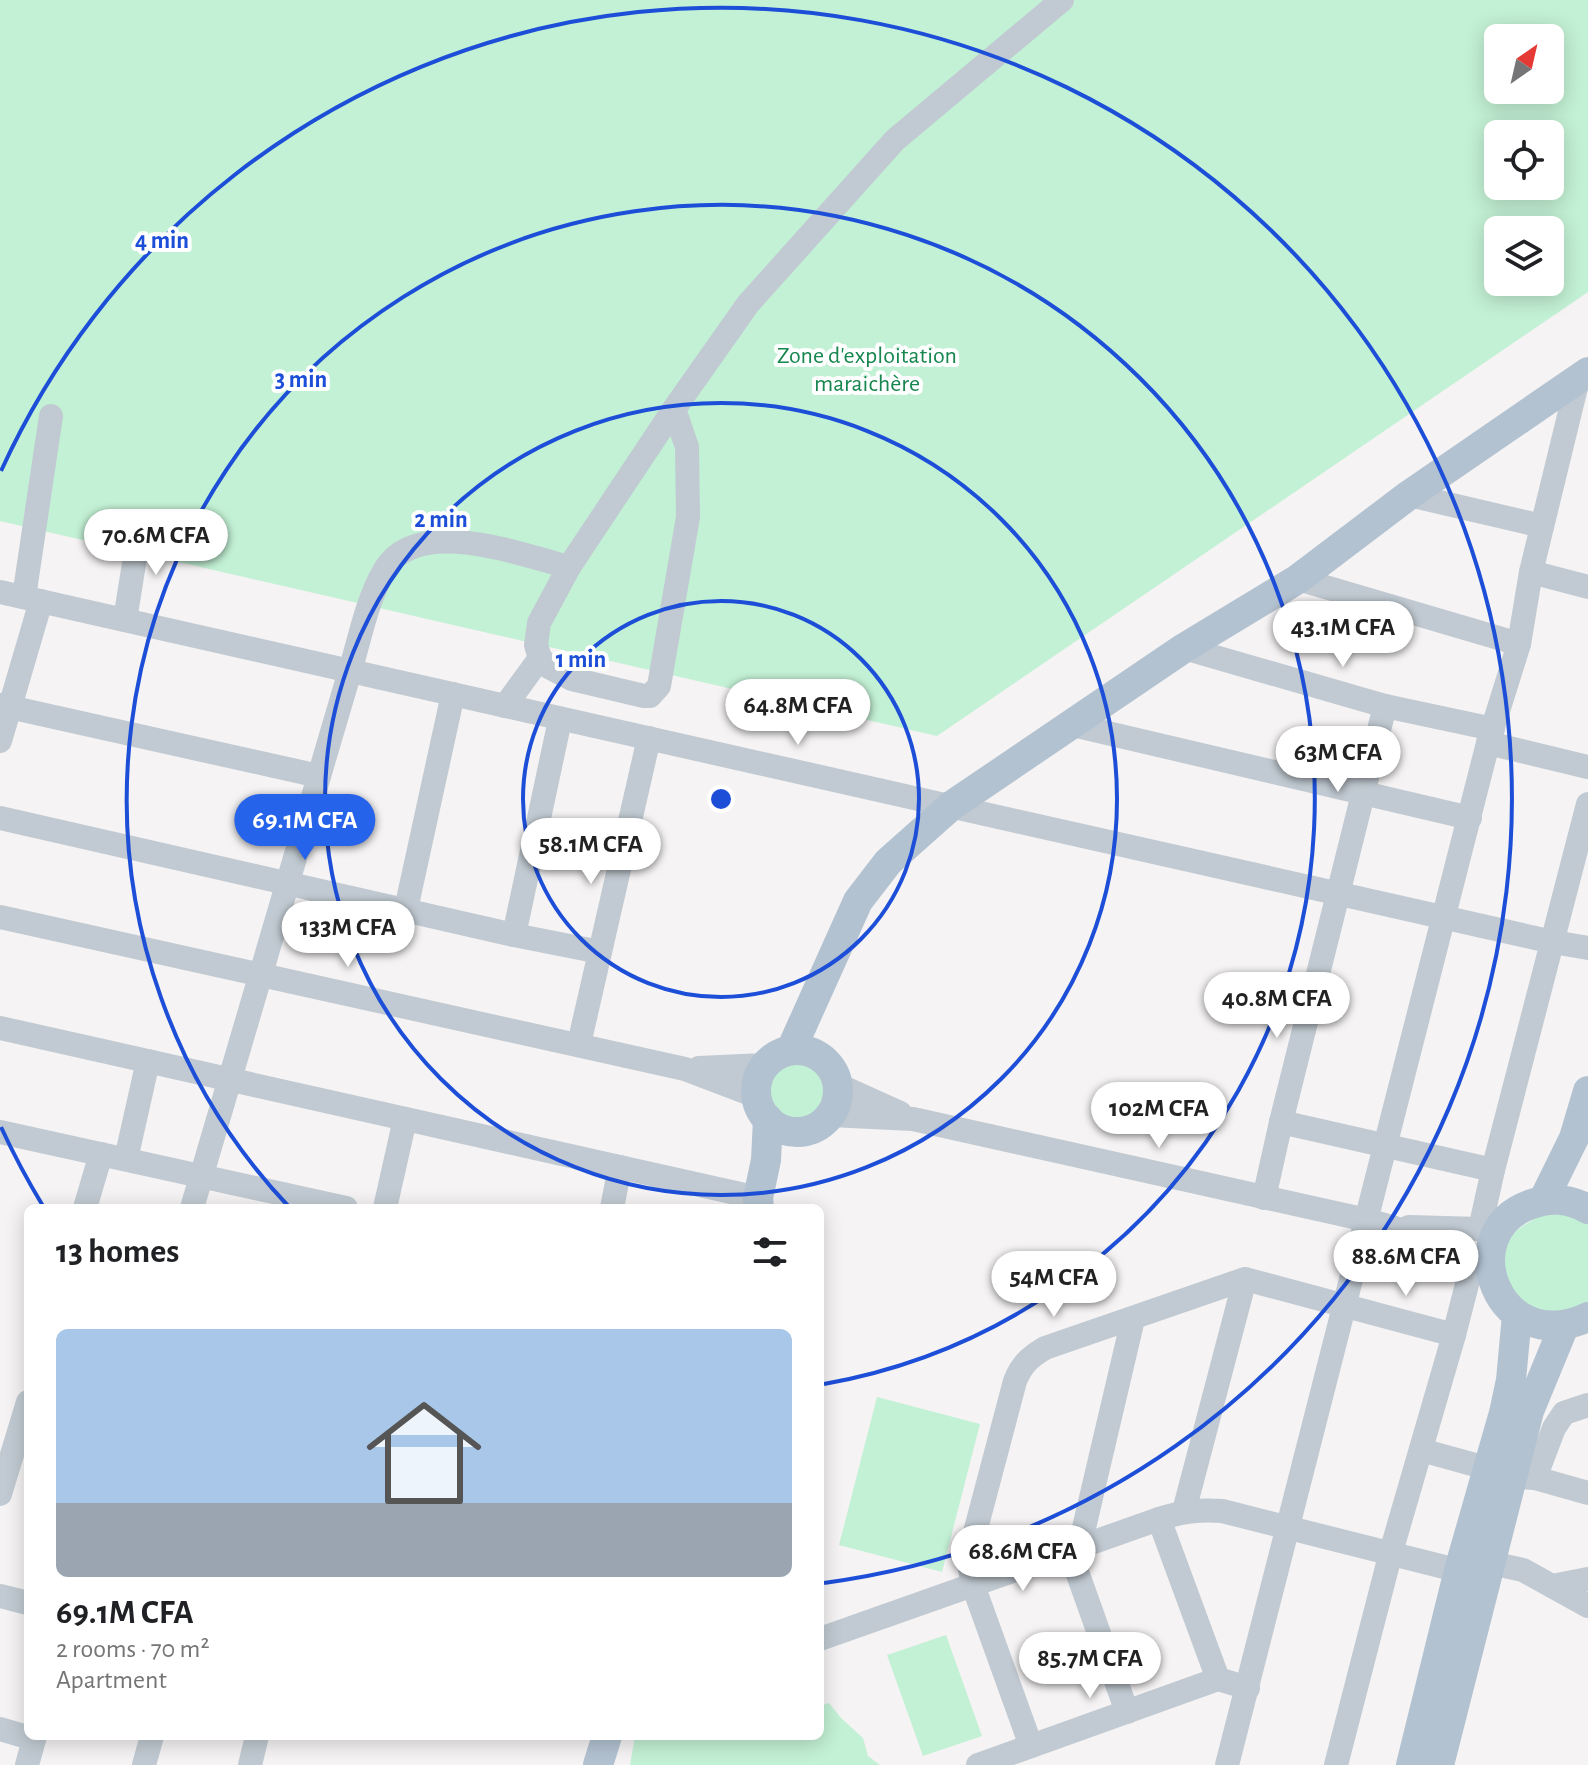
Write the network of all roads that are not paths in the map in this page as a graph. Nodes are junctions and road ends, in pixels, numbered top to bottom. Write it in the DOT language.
graph roads {
  1 [pos="1062,0"];
  2 [pos="1583,376"];
  3 [pos="674,409"];
  4 [pos="51,416"];
  5 [pos="1409,495"];
  6 [pos="140,526"];
  7 [pos="1542,526"];
  8 [pos="569,567"];
  9 [pos="1531,572"];
  10 [pos="1298,579"];
  11 [pos="1588,587"];
  12 [pos="0,592"];
  13 [pos="32,599"];
  14 [pos="125,620"];
  15 [pos="1519,644"];
  16 [pos="1184,648"];
  17 [pos="540,658"];
  18 [pos="350,671"];
  19 [pos="453,694"];
  20 [pos="5,706"];
  21 [pos="505,706"];
  22 [pos="1385,706"];
  23 [pos="560,720"];
  24 [pos="1073,725"];
  25 [pos="1491,736"];
  26 [pos="649,738"];
  27 [pos="0,741"];
  28 [pos="1588,767"];
  29 [pos="319,776"];
  30 [pos="1363,793"];
  31 [pos="1588,804"];
  32 [pos="951,806"];
  33 [pos="0,818"];
  34 [pos="1470,818"];
  35 [pos="289,883"];
  36 [pos="1339,894"];
  37 [pos="406,909"];
  38 [pos="0,917"];
  39 [pos="1445,918"];
  40 [pos="514,935"];
  41 [pos="1553,942"];
  42 [pos="1588,948"];
  43 [pos="600,952"];
  44 [pos="261,975"];
  45 [pos="817,997"];
  46 [pos="0,1028"];
  47 [pos="579,1044"];
  48 [pos="791,1050"];
  49 [pos="822,1058"];
  50 [pos="148,1061"];
  51 [pos="764,1065"];
  52 [pos="685,1069"];
  53 [pos="230,1080"];
  54 [pos="838,1085"];
  55 [pos="1588,1091"];
  56 [pos="762,1107"];
  57 [pos="830,1115"];
  58 [pos="405,1119"];
  59 [pos="913,1119"];
  60 [pos="1281,1122"];
  61 [pos="803,1131"];
  62 [pos="0,1132"];
  63 [pos="1384,1145"];
  64 [pos="101,1154"];
  65 [pos="126,1159"];
  66 [pos="620,1167"];
  67 [pos="1493,1170"];
  68 [pos="202,1176"];
  69 [pos="1264,1198"];
  70 [pos="1544,1199"];
  71 [pos="86,1204"];
  72 [pos="193,1204"];
  73 [pos="328,1204"];
  74 [pos="386,1204"];
  75 [pos="613,1204"];
  76 [pos="756,1204"];
  77 [pos="760,1204"];
  78 [pos="761,1204"];
  79 [pos="1588,1209"];
  80 [pos="1367,1220"];
  81 [pos="1394,1227"];
  82 [pos="1491,1227"];
  83 [pos="1482,1267"];
  84 [pos="1245,1279"];
  85 [pos="1345,1306"];
  86 [pos="1517,1315"];
  87 [pos="1133,1319"];
  88 [pos="1576,1322"];
  89 [pos="1454,1335"];
  90 [pos="1588,1405"];
  91 [pos="24,1415"];
  92 [pos="1421,1450"];
  93 [pos="1512,1475"];
  94 [pos="1588,1493"];
  95 [pos="0,1494"];
  96 [pos="1184,1511"];
  97 [pos="1159,1519"];
  98 [pos="1289,1528"];
  99 [pos="1074,1551"];
  100 [pos="1391,1552"];
  101 [pos="1479,1570"];
  102 [pos="1588,1579"];
  103 [pos="973,1585"];
  104 [pos="1552,1586"];
  105 [pos="0,1596"];
  106 [pos="24,1602"];
  107 [pos="1588,1606"];
  108 [pos="824,1638"];
  109 [pos="1218,1679"];
  110 [pos="1248,1688"];
  111 [pos="1127,1712"];
  112 [pos="0,1729"];
  113 [pos="24,1735"];
  114 [pos="33,1740"];
  115 [pos="151,1740"];
  116 [pos="256,1740"];
  117 [pos="606,1740"];
  118 [pos="1031,1746"];
  119 [pos="27,1765"];
  120 [pos="144,1765"];
  121 [pos="250,1765"];
  122 [pos="598,1765"];
  123 [pos="978,1765"];
  124 [pos="1227,1765"];
  125 [pos="1336,1765"];
  126 [pos="1411,1765"];
  127 [pos="1439,1765"];
  1 -- 3 [label="street"];
  2 -- 5 [label="main road"];
  2 -- 7 [label="street"];
  3 -- 8 [label="street"];
  3 -- 17 [label="street"];
  4 -- 13 [label="street"];
  5 -- 7 [label="street"];
  5 -- 10 [label="main road"];
  6 -- 14 [label="street"];
  7 -- 9 [label="street"];
  8 -- 17 [label="street"];
  8 -- 18 [label="street"];
  9 -- 11 [label="street"];
  9 -- 15 [label="street"];
  10 -- 15 [label="street"];
  10 -- 16 [label="main road"];
  12 -- 13 [label="street"];
  13 -- 14 [label="street"];
  13 -- 20 [label="street"];
  14 -- 18 [label="street"];
  15 -- 25 [label="street"];
  16 -- 22 [label="street"];
  16 -- 24 [label="main road"];
  17 -- 21 [label="street"];
  18 -- 19 [label="street"];
  18 -- 29 [label="street"];
  19 -- 21 [label="street"];
  19 -- 37 [label="street"];
  20 -- 27 [label="street"];
  20 -- 29 [label="street"];
  21 -- 23 [label="street"];
  22 -- 25 [label="street"];
  22 -- 30 [label="street"];
  23 -- 26 [label="street"];
  23 -- 40 [label="street"];
  24 -- 30 [label="street"];
  24 -- 32 [label="main road"];
  25 -- 28 [label="street"];
  25 -- 34 [label="street"];
  26 -- 32 [label="street"];
  26 -- 43 [label="street"];
  29 -- 35 [label="street"];
  30 -- 34 [label="street"];
  30 -- 36 [label="street"];
  31 -- 41 [label="street"];
  32 -- 36 [label="street"];
  32 -- 45 [label="main road"];
  33 -- 35 [label="street"];
  34 -- 39 [label="street"];
  35 -- 37 [label="street"];
  35 -- 44 [label="street"];
  36 -- 39 [label="street"];
  36 -- 60 [label="street"];
  37 -- 40 [label="street"];
  38 -- 44 [label="street"];
  39 -- 41 [label="street"];
  39 -- 63 [label="street"];
  40 -- 43 [label="street"];
  41 -- 42 [label="street"];
  41 -- 67 [label="street"];
  43 -- 47 [label="street"];
  44 -- 47 [label="street"];
  44 -- 53 [label="street"];
  45 -- 48 [label="main road"];
  45 -- 49 [label="main road"];
  46 -- 50 [label="street"];
  47 -- 52 [label="street"];
  48 -- 49 [label="main road"];
  48 -- 51 [label="main road"];
  49 -- 54 [label="main road"];
  50 -- 53 [label="street"];
  50 -- 65 [label="street"];
  51 -- 52 [label="street"];
  51 -- 56 [label="main road"];
  52 -- 56 [label="street"];
  53 -- 58 [label="street"];
  53 -- 68 [label="street"];
  54 -- 57 [label="main road"];
  54 -- 59 [label="street"];
  55 -- 70 [label="main road"];
  56 -- 61 [label="main road"];
  56 -- 77 [label="main road"];
  57 -- 59 [label="street"];
  57 -- 61 [label="main road"];
  58 -- 66 [label="street"];
  58 -- 74 [label="street"];
  59 -- 69 [label="street"];
  60 -- 63 [label="street"];
  60 -- 69 [label="street"];
  61 -- 78 [label="main road"];
  62 -- 64 [label="street"];
  63 -- 67 [label="street"];
  63 -- 80 [label="street"];
  64 -- 65 [label="street"];
  64 -- 71 [label="street"];
  65 -- 68 [label="street"];
  66 -- 75 [label="street"];
  66 -- 76 [label="street"];
  67 -- 82 [label="street"];
  68 -- 72 [label="street"];
  68 -- 73 [label="street"];
  69 -- 80 [label="street"];
  70 -- 79 [label="main road"];
  70 -- 82 [label="main road"];
  80 -- 81 [label="street"];
  80 -- 85 [label="street"];
  81 -- 82 [label="street"];
  81 -- 83 [label="street"];
  82 -- 83 [label="main road"];
  83 -- 86 [label="main road"];
  83 -- 89 [label="street"];
  84 -- 85 [label="street"];
  84 -- 87 [label="street"];
  84 -- 96 [label="street"];
  85 -- 89 [label="street"];
  85 -- 98 [label="street"];
  86 -- 88 [label="main road"];
  86 -- 93 [label="main road"];
  87 -- 99 [label="street"];
  87 -- 103 [label="street"];
  88 -- 93 [label="main road"];
  89 -- 92 [label="street"];
  90 -- 93 [label="street"];
  91 -- 95 [label="street"];
  92 -- 93 [label="street"];
  92 -- 100 [label="street"];
  93 -- 94 [label="street"];
  93 -- 101 [label="main road"];
  96 -- 97 [label="street"];
  96 -- 98 [label="street"];
  97 -- 99 [label="street"];
  97 -- 109 [label="street"];
  98 -- 100 [label="street"];
  98 -- 110 [label="street"];
  99 -- 103 [label="street"];
  99 -- 111 [label="street"];
  100 -- 101 [label="street"];
  100 -- 125 [label="street"];
  101 -- 104 [label="street"];
  101 -- 126 [label="main road"];
  101 -- 127 [label="main road"];
  102 -- 104 [label="street"];
  103 -- 108 [label="street"];
  103 -- 118 [label="street"];
  104 -- 107 [label="street"];
  105 -- 106 [label="street"];
  109 -- 110 [label="street"];
  109 -- 111 [label="street"];
  110 -- 124 [label="street"];
  111 -- 118 [label="street"];
  112 -- 113 [label="street"];
  114 -- 119 [label="street"];
  115 -- 120 [label="street"];
  116 -- 121 [label="street"];
  117 -- 122 [label="main road"];
  118 -- 123 [label="street"];
}
